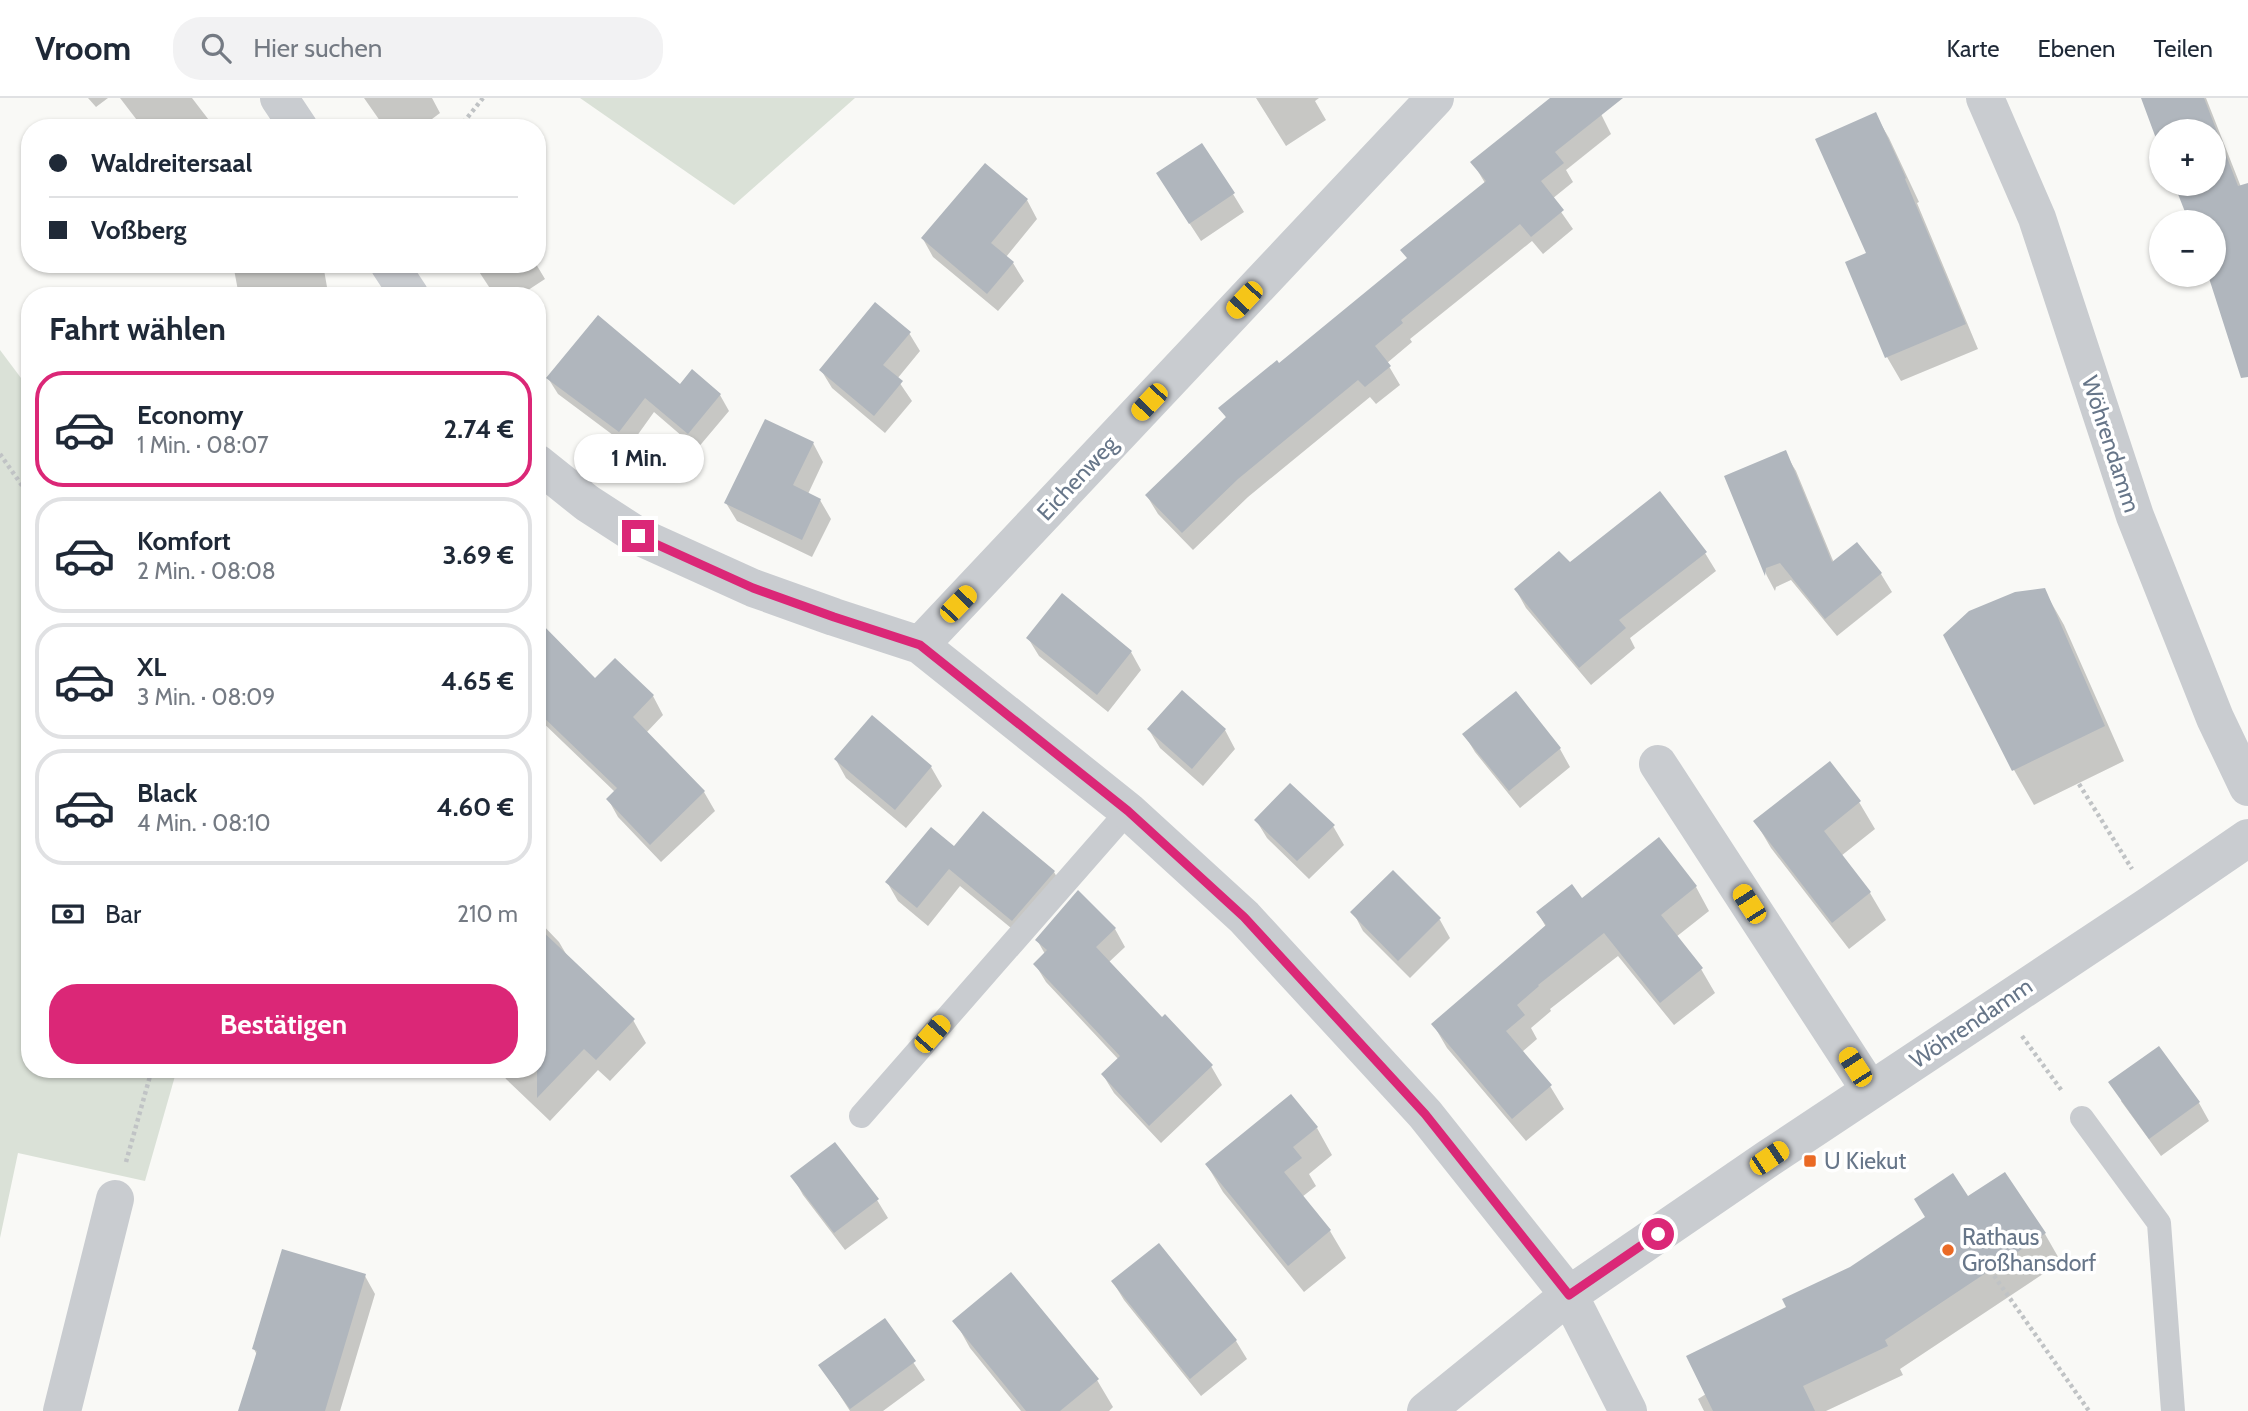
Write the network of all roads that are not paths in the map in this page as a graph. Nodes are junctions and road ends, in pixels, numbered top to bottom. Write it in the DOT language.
graph roads {
  1 [pos="279,98"];
  2 [pos="1435,98"];
  3 [pos="1985,98"];
  4 [pos="293,119"];
  5 [pos="546,470"];
  6 [pos="920,645"];
  7 [pos="1658,764"];
  8 [pos="2248,787"];
  9 [pos="1128,811"];
  10 [pos="2248,838"];
  11 [pos="1870,1090"];
  12 [pos="861,1116"];
  13 [pos="2082,1118"];
  14 [pos="114,1199"];
  15 [pos="1569,1295"];
  16 [pos="62,1411"];
  17 [pos="1426,1411"];
  18 [pos="1628,1411"];
  19 [pos="2174,1411"];
  1 -- 4 [label="street"];
  2 -- 6 [label="street, Eichenweg"];
  3 -- 8 [label="street, Wöhrendamm"];
  5 -- 6 [label="street"];
  6 -- 9 [label="street"];
  7 -- 11 [label="street"];
  9 -- 12 [label="lane"];
  9 -- 15 [label="street"];
  10 -- 11 [label="street, Wöhrendamm"];
  11 -- 15 [label="street, Wöhrendamm"];
  13 -- 19 [label="lane"];
  14 -- 16 [label="street"];
  15 -- 17 [label="street, Wöhrendamm"];
  15 -- 18 [label="street"];
}
